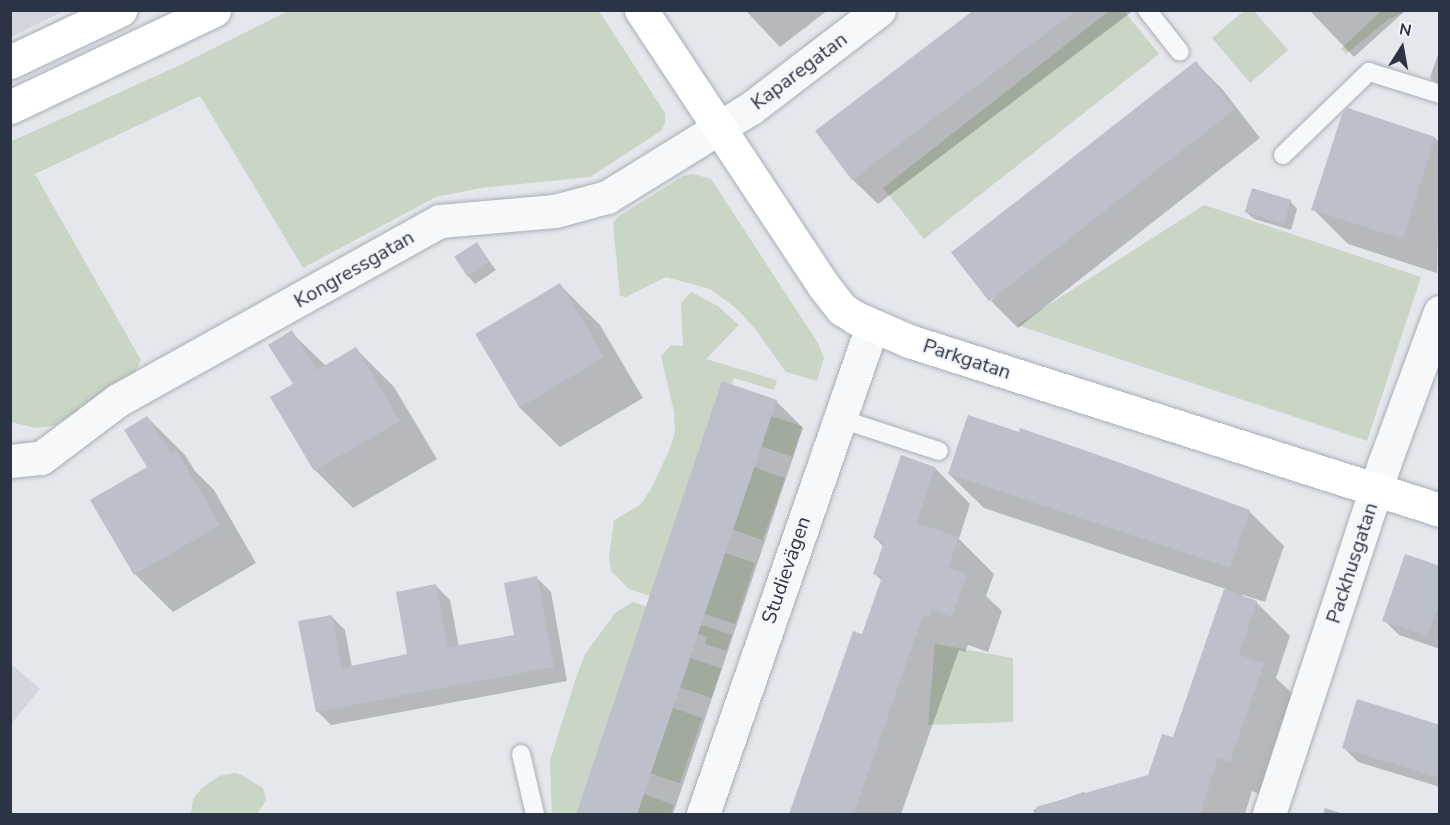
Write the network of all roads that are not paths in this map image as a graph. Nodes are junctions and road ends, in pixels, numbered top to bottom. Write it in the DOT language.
graph roads {
  1 [pos="120,10"];
  2 [pos="214,10"];
  3 [pos="641,10"];
  4 [pos="879,10"];
  5 [pos="1147,10"];
  6 [pos="1180,52"];
  7 [pos="10,62"];
  8 [pos="1440,94"];
  9 [pos="10,107"];
  10 [pos="717,129"];
  11 [pos="1283,155"];
  12 [pos="1440,312"];
  13 [pos="872,326"];
  14 [pos="838,418"];
  15 [pos="939,451"];
  16 [pos="10,461"];
  17 [pos="1376,490"];
  18 [pos="1440,510"];
  19 [pos="521,754"];
  20 [pos="536,814"];
  21 [pos="703,814"];
  22 [pos="1269,814"];
  1 -- 7 [label="street"];
  2 -- 9 [label="street"];
  3 -- 10 [label="street, Parkgatan"];
  4 -- 10 [label="street, Kaparegatan"];
  5 -- 6 [label="lane"];
  8 -- 11 [label="lane"];
  10 -- 13 [label="street, Parkgatan"];
  10 -- 16 [label="street, Kongressgatan"];
  12 -- 17 [label="street, Packhusgatan"];
  13 -- 14 [label="street, Studievägen"];
  13 -- 17 [label="street, Parkgatan"];
  14 -- 15 [label="lane"];
  14 -- 21 [label="street, Studievägen"];
  17 -- 18 [label="street, Parkgatan"];
  17 -- 22 [label="street, Packhusgatan"];
  19 -- 20 [label="lane"];
}
